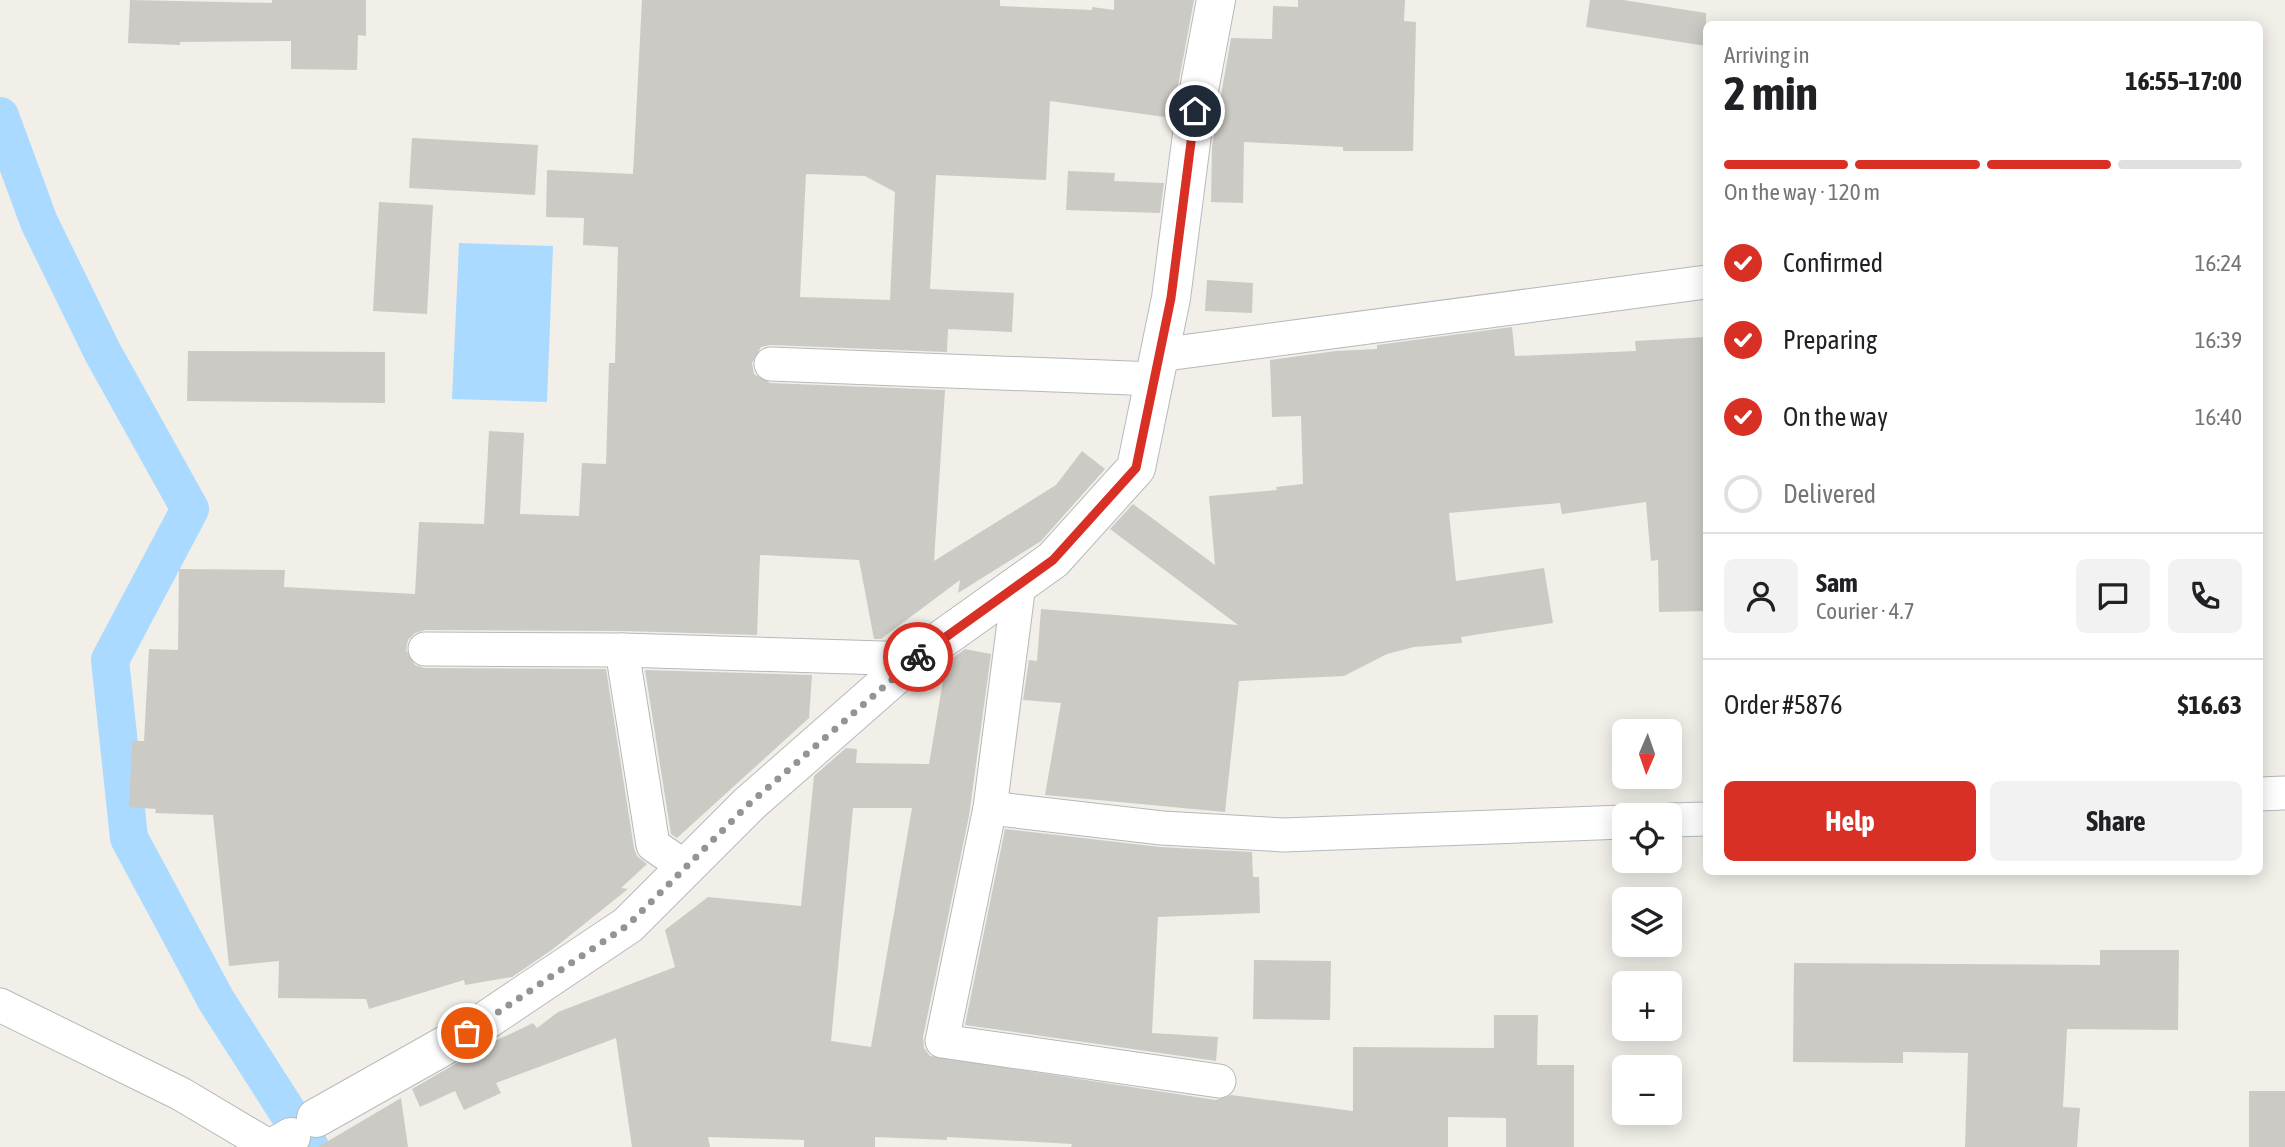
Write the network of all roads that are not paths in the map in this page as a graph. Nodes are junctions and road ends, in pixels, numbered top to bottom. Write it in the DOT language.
graph roads {
  1 [pos="1216,0"];
  2 [pos="1703,282"];
  3 [pos="771,364"];
  4 [pos="1157,367"];
  5 [pos="1019,584"];
  6 [pos="425,649"];
  7 [pos="622,650"];
  8 [pos="914,659"];
  9 [pos="2285,793"];
  10 [pos="2263,794"];
  11 [pos="990,808"];
  12 [pos="1703,819"];
  13 [pos="1682,820"];
  14 [pos="1612,822"];
  15 [pos="685,867"];
  16 [pos="0,1004"];
  17 [pos="1219,1081"];
  18 [pos="288,1137"];
  1 -- 4 [label="street"];
  2 -- 4 [label="street"];
  3 -- 4 [label="street"];
  4 -- 5 [label="street"];
  5 -- 8 [label="street"];
  5 -- 11 [label="street"];
  6 -- 7 [label="street"];
  7 -- 8 [label="street"];
  7 -- 15 [label="street"];
  8 -- 15 [label="street"];
  9 -- 10 [label="street"];
  11 -- 14 [label="street"];
  11 -- 17 [label="street"];
  12 -- 13 [label="street"];
  15 -- 18 [label="street"];
  16 -- 18 [label="street"];
}
